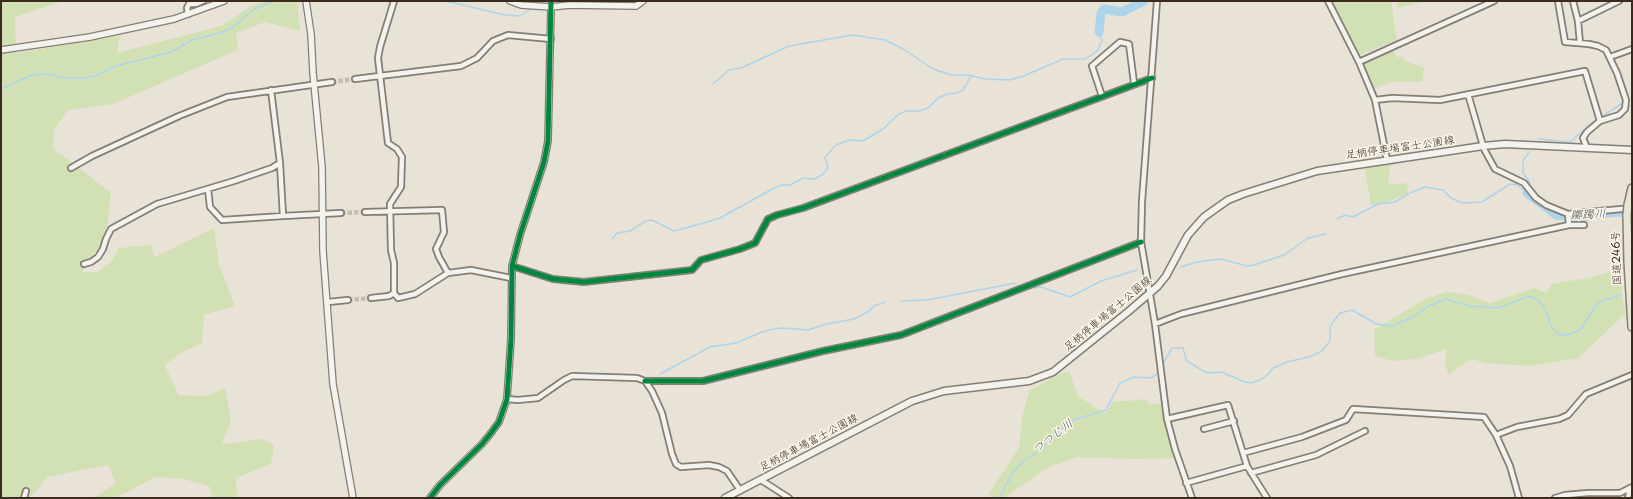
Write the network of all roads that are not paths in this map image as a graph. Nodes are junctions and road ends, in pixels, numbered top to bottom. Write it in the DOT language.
graph roads {
  1 [pos="203,1"];
  2 [pos="224,1"];
  3 [pos="306,1"];
  4 [pos="394,1"];
  5 [pos="510,1"];
  6 [pos="643,1"];
  7 [pos="1157,1"];
  8 [pos="1328,1"];
  9 [pos="1494,1"];
  10 [pos="1558,1"];
  11 [pos="1573,1"];
  12 [pos="1618,1"];
  13 [pos="551,4"];
  14 [pos="188,14"];
  15 [pos="1578,21"];
  16 [pos="550,39"];
  17 [pos="1580,43"];
  18 [pos="1632,49"];
  19 [pos="1,50"];
  20 [pos="1610,57"];
  21 [pos="1359,62"];
  22 [pos="380,76"];
  23 [pos="1152,78"];
  24 [pos="355,79"];
  25 [pos="332,82"];
  26 [pos="1134,83"];
  27 [pos="314,84"];
  28 [pos="270,90"];
  29 [pos="1468,94"];
  30 [pos="1102,96"];
  31 [pos="1375,100"];
  32 [pos="1600,121"];
  33 [pos="1483,146"];
  34 [pos="1588,148"];
  35 [pos="1632,150"];
  36 [pos="1386,160"];
  37 [pos="280,163"];
  38 [pos="72,168"];
  39 [pos="1632,188"];
  40 [pos="208,189"];
  41 [pos="1630,207"];
  42 [pos="390,211"];
  43 [pos="365,212"];
  44 [pos="341,213"];
  45 [pos="322,214"];
  46 [pos="1568,214"];
  47 [pos="283,216"];
  48 [pos="1569,225"];
  49 [pos="1584,226"];
  50 [pos="1141,242"];
  51 [pos="84,264"];
  52 [pos="512,266"];
  53 [pos="448,274"];
  54 [pos="511,278"];
  55 [pos="394,293"];
  56 [pos="1150,294"];
  57 [pos="371,298"];
  58 [pos="348,300"];
  59 [pos="328,302"];
  60 [pos="1154,324"];
  61 [pos="1632,327"];
  62 [pos="1632,375"];
  63 [pos="645,380"];
  64 [pos="507,398"];
  65 [pos="1167,419"];
  66 [pos="1234,421"];
  67 [pos="1204,429"];
  68 [pos="1365,431"];
  69 [pos="1496,434"];
  70 [pos="1243,453"];
  71 [pos="1247,466"];
  72 [pos="1251,472"];
  73 [pos="761,480"];
  74 [pos="1186,483"];
  75 [pos="1631,488"];
  76 [pos="740,490"];
  77 [pos="26,491"];
  78 [pos="24,498"];
  79 [pos="353,498"];
  80 [pos="430,498"];
  81 [pos="725,498"];
  82 [pos="789,498"];
  83 [pos="1192,498"];
  84 [pos="1267,498"];
  85 [pos="1519,498"];
  86 [pos="1555,498"];
  87 [pos="1628,498"];
  1 -- 14 [label="street"];
  2 -- 14 [label="street"];
  3 -- 27 [label="street"];
  4 -- 22 [label="street"];
  5 -- 13 [label="street"];
  6 -- 13 [label="street"];
  7 -- 23 [label="street"];
  8 -- 21 [label="street"];
  9 -- 21 [label="street"];
  10 -- 17 [label="street"];
  11 -- 15 [label="street"];
  12 -- 15 [label="street"];
  13 -- 16 [label="street"];
  14 -- 19 [label="street"];
  15 -- 17 [label="street"];
  16 -- 22 [label="street"];
  16 -- 52 [label="street"];
  17 -- 20 [label="street"];
  18 -- 20 [label="street"];
  20 -- 32 [label="street"];
  21 -- 31 [label="street"];
  22 -- 24 [label="street"];
  22 -- 42 [label="street"];
  23 -- 26 [label="street"];
  23 -- 50 [label="street"];
  25 -- 27 [label="street"];
  26 -- 30 [label="street"];
  26 -- 30 [label="street"];
  27 -- 28 [label="street"];
  27 -- 45 [label="street"];
  28 -- 37 [label="street"];
  28 -- 38 [label="street"];
  29 -- 31 [label="street"];
  29 -- 32 [label="street"];
  29 -- 33 [label="street"];
  30 -- 52 [label="street"];
  31 -- 36 [label="street"];
  32 -- 34 [label="street"];
  33 -- 34 [label="main road, 足柄停車場富士公園線"];
  33 -- 36 [label="main road, 足柄停車場富士公園線"];
  33 -- 46 [label="street"];
  34 -- 35 [label="main road, 足柄停車場富士公園線"];
  36 -- 56 [label="main road, 足柄停車場富士公園線"];
  37 -- 40 [label="street"];
  37 -- 47 [label="street"];
  39 -- 41 [label="highway, 国道246号"];
  40 -- 47 [label="street"];
  40 -- 51 [label="street"];
  41 -- 46 [label="street"];
  41 -- 61 [label="highway, 国道246号, bridge"];
  42 -- 43 [label="street"];
  42 -- 53 [label="street"];
  42 -- 55 [label="street"];
  44 -- 45 [label="street"];
  45 -- 47 [label="street"];
  45 -- 59 [label="street"];
  46 -- 48 [label="street"];
  48 -- 49 [label="street"];
  48 -- 60 [label="street"];
  50 -- 56 [label="street"];
  50 -- 63 [label="street"];
  52 -- 54 [label="street"];
  53 -- 54 [label="street"];
  53 -- 55 [label="street"];
  54 -- 64 [label="street"];
  55 -- 57 [label="street"];
  56 -- 60 [label="street"];
  56 -- 73 [label="main road, 足柄停車場富士公園線"];
  58 -- 59 [label="street"];
  59 -- 79 [label="street"];
  60 -- 65 [label="street"];
  62 -- 69 [label="street"];
  63 -- 64 [label="street"];
  63 -- 76 [label="street"];
  64 -- 80 [label="street"];
  65 -- 66 [label="street"];
  65 -- 74 [label="street"];
  66 -- 67 [label="street"];
  66 -- 70 [label="street"];
  68 -- 72 [label="street"];
  69 -- 70 [label="street"];
  69 -- 85 [label="street"];
  70 -- 71 [label="street"];
  71 -- 72 [label="street"];
  71 -- 74 [label="street"];
  72 -- 84 [label="street"];
  73 -- 76 [label="main road, 足柄停車場富士公園線"];
  73 -- 82 [label="street"];
  74 -- 83 [label="street"];
  75 -- 86 [label="street"];
  75 -- 87 [label="street"];
  76 -- 81 [label="main road, 足柄停車場富士公園線"];
  77 -- 78 [label="street"];
}
